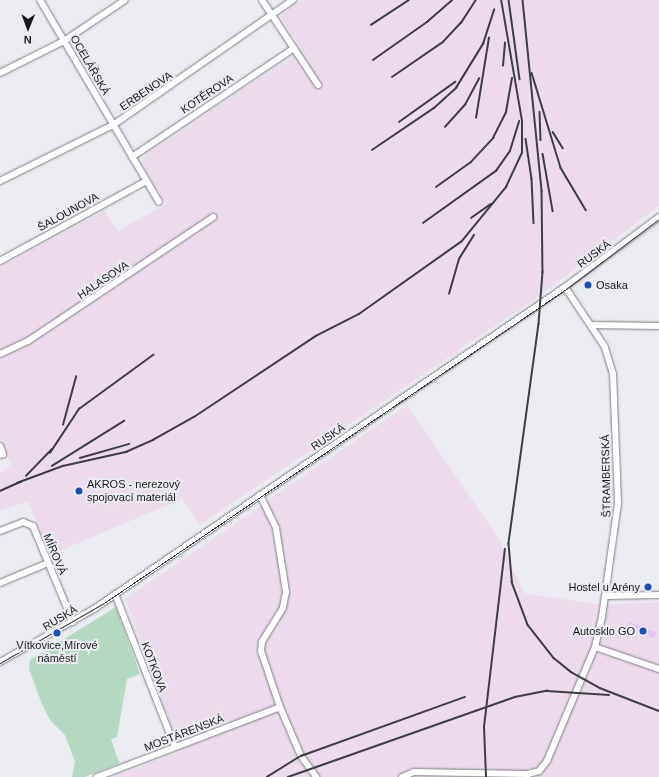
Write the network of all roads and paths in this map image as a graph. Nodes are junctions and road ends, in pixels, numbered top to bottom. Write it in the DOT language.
graph roads {
  1 [pos="40,0"];
  2 [pos="125,0"];
  3 [pos="262,0"];
  4 [pos="293,0"];
  5 [pos="273,16"];
  6 [pos="64,41"];
  7 [pos="294,48"];
  8 [pos="0,73"];
  9 [pos="318,85"];
  10 [pos="113,125"];
  11 [pos="132,157"];
  12 [pos="146,180"];
  13 [pos="0,181"];
  14 [pos="159,202"];
  15 [pos="214,217"];
  16 [pos="659,217"];
  17 [pos="0,261"];
  18 [pos="565,288"];
  19 [pos="591,324"];
  20 [pos="659,326"];
  21 [pos="0,354"];
  22 [pos="0,446"];
  23 [pos="0,455"];
  24 [pos="260,495"];
  25 [pos="0,531"];
  26 [pos="48,563"];
  27 [pos="0,583"];
  28 [pos="115,594"];
  29 [pos="659,595"];
  30 [pos="606,596"];
  31 [pos="73,622"];
  32 [pos="595,647"];
  33 [pos="0,662"];
  34 [pos="659,669"];
  35 [pos="280,707"];
  36 [pos="175,747"];
  37 [pos="414,774"];
  38 [pos="431,774"];
  39 [pos="465,775"];
  40 [pos="97,777"];
  41 [pos="316,777"];
  42 [pos="402,777"];
  1 -- 6 [label="street, OCELÁŘSKÁ"];
  2 -- 6 [label="street"];
  3 -- 5 [label="street"];
  4 -- 5 [label="street, ERBENOVA"];
  5 -- 7 [label="street"];
  5 -- 10 [label="street, ERBENOVA"];
  6 -- 8 [label="street"];
  6 -- 10 [label="street, OCELÁŘSKÁ"];
  7 -- 9 [label="street"];
  7 -- 11 [label="street, KOTĚROVA"];
  10 -- 11 [label="street, OCELÁŘSKÁ"];
  10 -- 13 [label="street, ERBENOVA"];
  11 -- 12 [label="street, OCELÁŘSKÁ"];
  12 -- 14 [label="street, OCELÁŘSKÁ"];
  12 -- 17 [label="street, ŠALOUNOVA"];
  15 -- 21 [label="street, HALASOVA"];
  16 -- 18 [label="street, RUSKÁ"];
  18 -- 19 [label="street, ŠTRAMBERSKÁ"];
  18 -- 24 [label="street, RUSKÁ"];
  19 -- 20 [label="street"];
  19 -- 30 [label="street, ŠTRAMBERSKÁ"];
  22 -- 23 [label="street"];
  24 -- 28 [label="street, RUSKÁ"];
  24 -- 35 [label="street"];
  25 -- 26 [label="street, MÍROVÁ"];
  26 -- 27 [label="street"];
  26 -- 31 [label="street, MÍROVÁ"];
  28 -- 31 [label="street, RUSKÁ"];
  28 -- 36 [label="street, KOTKOVA"];
  29 -- 30 [label="street"];
  30 -- 32 [label="street, ŠTRAMBERSKÁ"];
  31 -- 33 [label="street, RUSKÁ"];
  32 -- 34 [label="street"];
  32 -- 39 [label="street, ŠTRAMBERSKÁ"];
  35 -- 36 [label="street, MOSTÁRENSKÁ"];
  35 -- 41 [label="street"];
  36 -- 40 [label="street, MOSTÁRENSKÁ"];
  37 -- 38 [label="street, ŠTRAMBERSKÁ"];
  37 -- 42 [label="street"];
  38 -- 39 [label="street, ŠTRAMBERSKÁ"];
}
